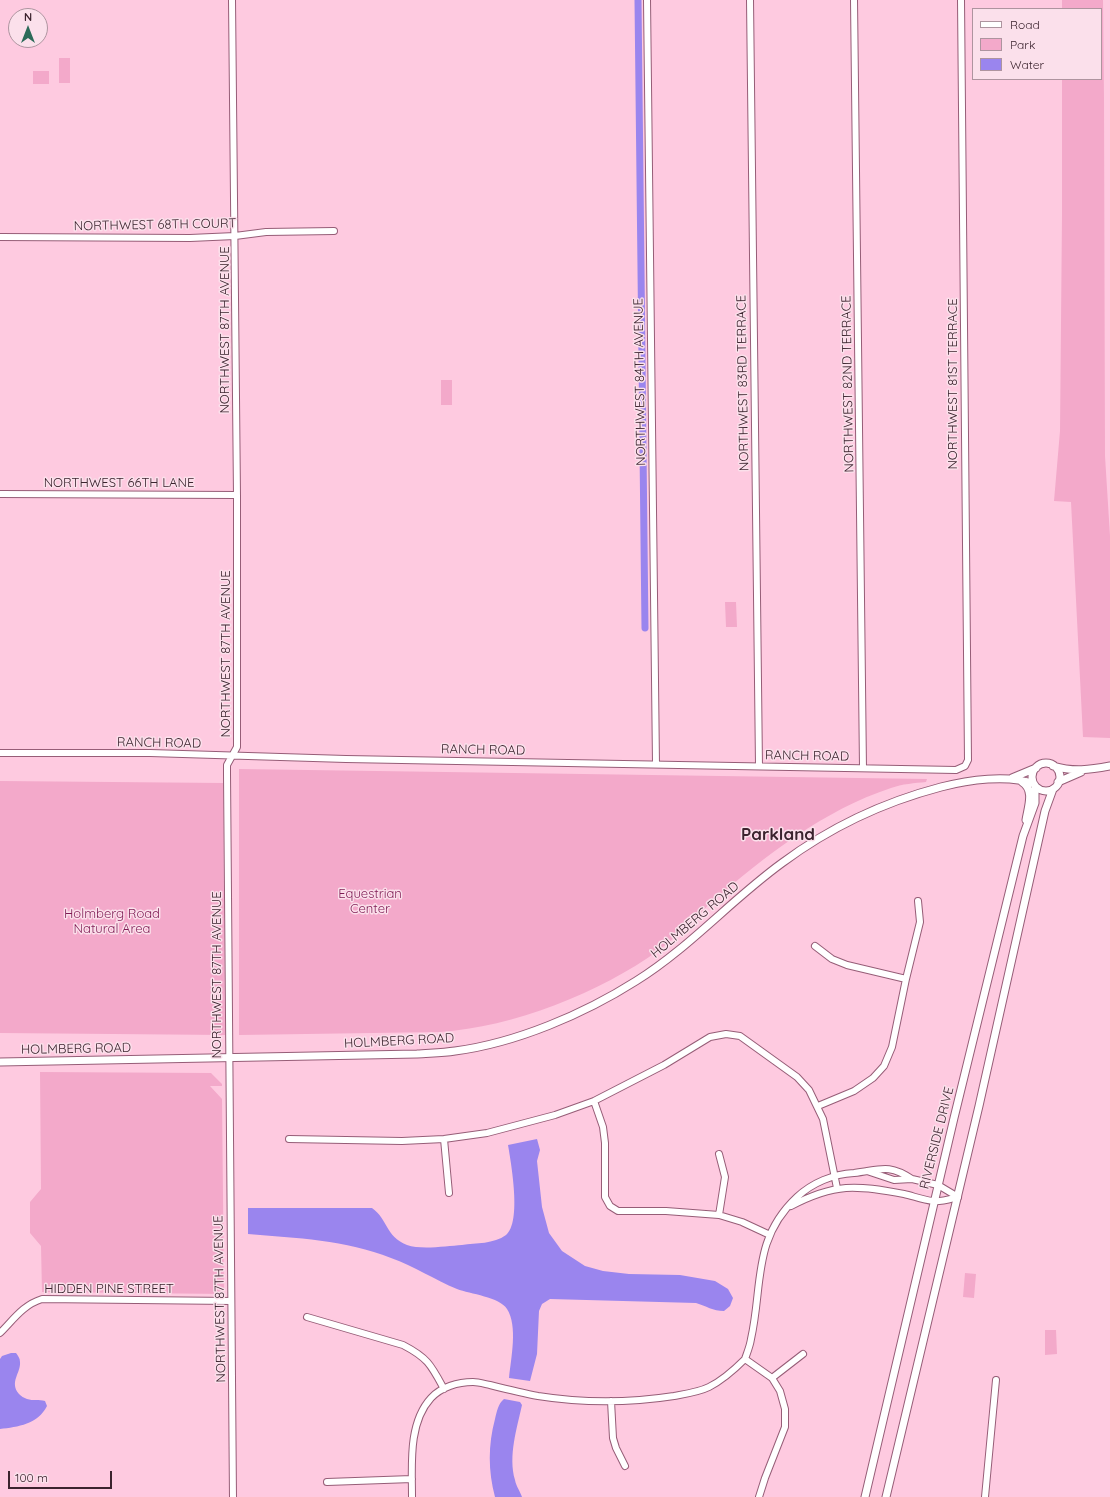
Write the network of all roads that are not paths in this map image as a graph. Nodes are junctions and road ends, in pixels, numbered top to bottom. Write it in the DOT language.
graph roads {
  1 [pos="232,0"];
  2 [pos="647,0"];
  3 [pos="750,0"];
  4 [pos="854,0"];
  5 [pos="961,0"];
  6 [pos="334,231"];
  7 [pos="235,236"];
  8 [pos="0,237"];
  9 [pos="0,494"];
  10 [pos="237,495"];
  11 [pos="0,753"];
  12 [pos="233,756"];
  13 [pos="656,764"];
  14 [pos="759,766"];
  15 [pos="965,766"];
  16 [pos="1053,766"];
  17 [pos="1110,766"];
  18 [pos="863,768"];
  19 [pos="1036,768"];
  20 [pos="1085,770"];
  21 [pos="1012,778"];
  22 [pos="1058,782"];
  23 [pos="1034,785"];
  24 [pos="1053,789"];
  25 [pos="1024,836"];
  26 [pos="918,901"];
  27 [pos="815,946"];
  28 [pos="906,979"];
  29 [pos="229,1058"];
  30 [pos="0,1062"];
  31 [pos="594,1101"];
  32 [pos="818,1106"];
  33 [pos="289,1139"];
  34 [pos="444,1139"];
  35 [pos="719,1154"];
  36 [pos="867,1171"];
  37 [pos="835,1175"];
  38 [pos="880,1176"];
  39 [pos="912,1179"];
  40 [pos="938,1185"];
  41 [pos="837,1188"];
  42 [pos="878,1190"];
  43 [pos="449,1194"];
  44 [pos="958,1197"];
  45 [pos="934,1202"];
  46 [pos="784,1209"];
  47 [pos="719,1215"];
  48 [pos="770,1235"];
  49 [pos="232,1300"];
  50 [pos="307,1317"];
  51 [pos="0,1333"];
  52 [pos="803,1354"];
  53 [pos="745,1359"];
  54 [pos="772,1378"];
  55 [pos="996,1380"];
  56 [pos="444,1389"];
  57 [pos="611,1401"];
  58 [pos="625,1466"];
  59 [pos="412,1479"];
  60 [pos="327,1482"];
  61 [pos="233,1497"];
  62 [pos="412,1497"];
  63 [pos="759,1497"];
  64 [pos="865,1497"];
  65 [pos="886,1497"];
  66 [pos="985,1497"];
  1 -- 7 [label="street, NORTHWEST 87TH AVENUE"];
  2 -- 13 [label="street, NORTHWEST 84TH AVENUE"];
  3 -- 14 [label="street, NORTHWEST 83RD TERRACE"];
  4 -- 18 [label="street, NORTHWEST 82ND TERRACE"];
  5 -- 15 [label="street, NORTHWEST 81ST TERRACE"];
  6 -- 7 [label="street, NORTHWEST 68TH COURT"];
  7 -- 8 [label="street, NORTHWEST 68TH COURT"];
  7 -- 10 [label="street, NORTHWEST 87TH AVENUE"];
  9 -- 10 [label="street, NORTHWEST 66TH LANE"];
  10 -- 12 [label="street, NORTHWEST 87TH AVENUE"];
  11 -- 12 [label="street, RANCH ROAD"];
  12 -- 13 [label="street, RANCH ROAD"];
  12 -- 29 [label="street, NORTHWEST 87TH AVENUE"];
  13 -- 14 [label="street, RANCH ROAD"];
  14 -- 18 [label="street, RANCH ROAD"];
  15 -- 18 [label="street, RANCH ROAD"];
  16 -- 19 [label="street"];
  16 -- 20 [label="street"];
  16 -- 22 [label="street"];
  17 -- 20 [label="street"];
  19 -- 21 [label="street, HOLMBERG ROAD"];
  19 -- 23 [label="street"];
  20 -- 22 [label="street"];
  21 -- 23 [label="street, HOLMBERG ROAD"];
  21 -- 25 [label="street"];
  21 -- 29 [label="street, HOLMBERG ROAD"];
  22 -- 24 [label="street"];
  23 -- 24 [label="street"];
  23 -- 25 [label="street, RIVERSIDE DRIVE"];
  24 -- 44 [label="street"];
  25 -- 40 [label="street, RIVERSIDE DRIVE"];
  26 -- 28 [label="street"];
  27 -- 28 [label="street"];
  28 -- 32 [label="street"];
  29 -- 30 [label="street, HOLMBERG ROAD"];
  29 -- 49 [label="street, NORTHWEST 87TH AVENUE"];
  31 -- 32 [label="street"];
  31 -- 34 [label="street"];
  31 -- 47 [label="street"];
  32 -- 37 [label="street"];
  33 -- 34 [label="street"];
  34 -- 43 [label="street"];
  35 -- 47 [label="street"];
  36 -- 37 [label="street"];
  36 -- 38 [label="street"];
  36 -- 39 [label="street"];
  37 -- 41 [label="street"];
  37 -- 46 [label="street"];
  38 -- 39 [label="street"];
  38 -- 42 [label="street"];
  39 -- 40 [label="street"];
  40 -- 44 [label="street"];
  40 -- 45 [label="street, RIVERSIDE DRIVE"];
  41 -- 42 [label="street"];
  41 -- 46 [label="street"];
  42 -- 45 [label="street"];
  44 -- 45 [label="street"];
  44 -- 65 [label="street"];
  45 -- 64 [label="street, RIVERSIDE DRIVE"];
  46 -- 48 [label="street"];
  47 -- 48 [label="street"];
  48 -- 53 [label="street"];
  49 -- 51 [label="street, HIDDEN PINE STREET"];
  49 -- 61 [label="street, NORTHWEST 87TH AVENUE"];
  50 -- 56 [label="street"];
  52 -- 54 [label="street"];
  53 -- 54 [label="street"];
  53 -- 57 [label="street"];
  54 -- 63 [label="street"];
  55 -- 66 [label="street"];
  56 -- 57 [label="street"];
  56 -- 59 [label="street"];
  57 -- 58 [label="street"];
  59 -- 60 [label="street"];
  59 -- 62 [label="street"];
}
